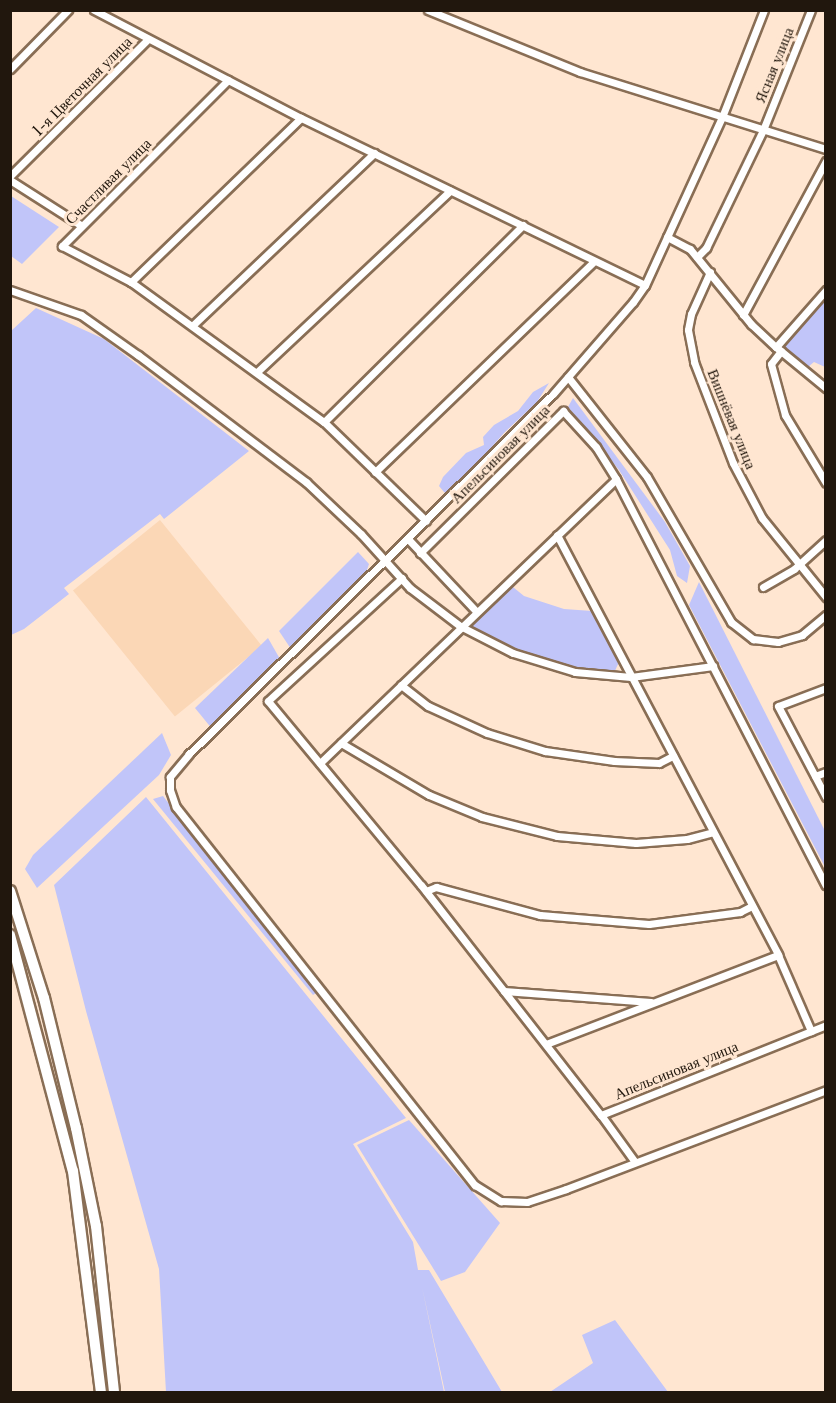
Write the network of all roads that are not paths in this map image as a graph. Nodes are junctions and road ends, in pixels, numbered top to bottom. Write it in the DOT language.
graph roads {
  1 [pos="68,10"];
  2 [pos="94,10"];
  3 [pos="428,10"];
  4 [pos="764,10"];
  5 [pos="811,10"];
  6 [pos="146,41"];
  7 [pos="10,69"];
  8 [pos="228,80"];
  9 [pos="722,117"];
  10 [pos="301,118"];
  11 [pos="763,130"];
  12 [pos="825,149"];
  13 [pos="374,153"];
  14 [pos="825,161"];
  15 [pos="10,178"];
  16 [pos="450,191"];
  17 [pos="523,225"];
  18 [pos="82,226"];
  19 [pos="667,237"];
  20 [pos="697,257"];
  21 [pos="594,261"];
  22 [pos="710,272"];
  23 [pos="130,282"];
  24 [pos="645,285"];
  25 [pos="10,290"];
  26 [pos="825,290"];
  27 [pos="743,315"];
  28 [pos="193,325"];
  29 [pos="778,349"];
  30 [pos="257,372"];
  31 [pos="568,377"];
  32 [pos="825,388"];
  33 [pos="324,422"];
  34 [pos="375,472"];
  35 [pos="616,479"];
  36 [pos="825,483"];
  37 [pos="426,521"];
  38 [pos="556,535"];
  39 [pos="409,540"];
  40 [pos="825,540"];
  41 [pos="420,553"];
  42 [pos="384,559"];
  43 [pos="799,563"];
  44 [pos="402,578"];
  45 [pos="763,587"];
  46 [pos="825,597"];
  47 [pos="476,611"];
  48 [pos="825,615"];
  49 [pos="460,626"];
  50 [pos="712,666"];
  51 [pos="631,677"];
  52 [pos="401,685"];
  53 [pos="825,688"];
  54 [pos="341,743"];
  55 [pos="673,756"];
  56 [pos="320,763"];
  57 [pos="825,772"];
  58 [pos="815,776"];
  59 [pos="825,797"];
  60 [pos="713,832"];
  61 [pos="825,885"];
  62 [pos="10,891"];
  63 [pos="426,891"];
  64 [pos="752,906"];
  65 [pos="10,935"];
  66 [pos="778,955"];
  67 [pos="504,991"];
  68 [pos="44,998"];
  69 [pos="29,1000"];
  70 [pos="653,1002"];
  71 [pos="825,1025"];
  72 [pos="811,1031"];
  73 [pos="546,1044"];
  74 [pos="825,1090"];
  75 [pos="601,1115"];
  76 [pos="635,1162"];
  77 [pos="101,1392"];
  78 [pos="114,1392"];
  1 -- 7 [label="street"];
  2 -- 6 [label="street"];
  3 -- 9 [label="street"];
  4 -- 9 [label="street"];
  5 -- 11 [label="street, Ясная улица"];
  6 -- 8 [label="street"];
  6 -- 15 [label="street, 1-я Цветочная улица"];
  8 -- 10 [label="street"];
  8 -- 18 [label="street, Счастливая улица"];
  9 -- 11 [label="street"];
  9 -- 19 [label="street"];
  10 -- 13 [label="street"];
  10 -- 23 [label="street"];
  11 -- 12 [label="street"];
  11 -- 20 [label="street"];
  13 -- 16 [label="street"];
  13 -- 28 [label="street"];
  14 -- 27 [label="street"];
  15 -- 18 [label="street"];
  16 -- 17 [label="street"];
  16 -- 30 [label="street"];
  17 -- 21 [label="street"];
  17 -- 33 [label="street"];
  18 -- 23 [label="street, Счастливая улица"];
  19 -- 20 [label="street"];
  19 -- 24 [label="street"];
  20 -- 22 [label="street"];
  21 -- 24 [label="street"];
  21 -- 34 [label="street"];
  22 -- 27 [label="street"];
  22 -- 43 [label="street, Вишнёвая улица"];
  23 -- 28 [label="street, Счастливая улица"];
  24 -- 31 [label="street"];
  25 -- 42 [label="street"];
  26 -- 29 [label="street"];
  27 -- 29 [label="street"];
  28 -- 30 [label="street, Счастливая улица"];
  29 -- 32 [label="street"];
  29 -- 36 [label="street"];
  30 -- 33 [label="street, Счастливая улица"];
  31 -- 37 [label="street"];
  31 -- 48 [label="street"];
  33 -- 34 [label="street, Счастливая улица"];
  34 -- 37 [label="street, Счастливая улица"];
  35 -- 38 [label="street"];
  35 -- 41 [label="street, Апельсиновая улица"];
  35 -- 50 [label="street, Апельсиновая улица"];
  37 -- 39 [label="street"];
  38 -- 47 [label="street"];
  38 -- 51 [label="street"];
  39 -- 41 [label="street"];
  39 -- 42 [label="street"];
  40 -- 43 [label="street"];
  41 -- 47 [label="street"];
  42 -- 44 [label="street"];
  42 -- 76 [label="street"];
  43 -- 45 [label="street"];
  43 -- 46 [label="street, Вишнёвая улица"];
  44 -- 49 [label="street"];
  44 -- 56 [label="street, Апельсиновая улица"];
  47 -- 49 [label="street"];
  49 -- 51 [label="street"];
  49 -- 52 [label="street"];
  50 -- 51 [label="street"];
  50 -- 61 [label="street, Апельсиновая улица"];
  51 -- 55 [label="street"];
  52 -- 54 [label="street"];
  52 -- 55 [label="street"];
  53 -- 58 [label="street"];
  54 -- 56 [label="street"];
  54 -- 60 [label="street"];
  55 -- 60 [label="street"];
  56 -- 63 [label="street, Апельсиновая улица"];
  57 -- 58 [label="street"];
  58 -- 59 [label="street"];
  60 -- 64 [label="street"];
  62 -- 68 [label="main road"];
  63 -- 64 [label="street"];
  63 -- 67 [label="street, Апельсиновая улица"];
  64 -- 66 [label="street"];
  65 -- 69 [label="main road"];
  66 -- 70 [label="street"];
  66 -- 72 [label="street"];
  67 -- 70 [label="street"];
  67 -- 73 [label="street, Апельсиновая улица"];
  68 -- 69 [label="main road"];
  68 -- 78 [label="main road"];
  69 -- 77 [label="main road"];
  70 -- 73 [label="street"];
  71 -- 72 [label="street, Апельсиновая улица"];
  72 -- 75 [label="street, Апельсиновая улица"];
  73 -- 75 [label="street, Апельсиновая улица"];
  74 -- 76 [label="street"];
  75 -- 76 [label="street"];
}
